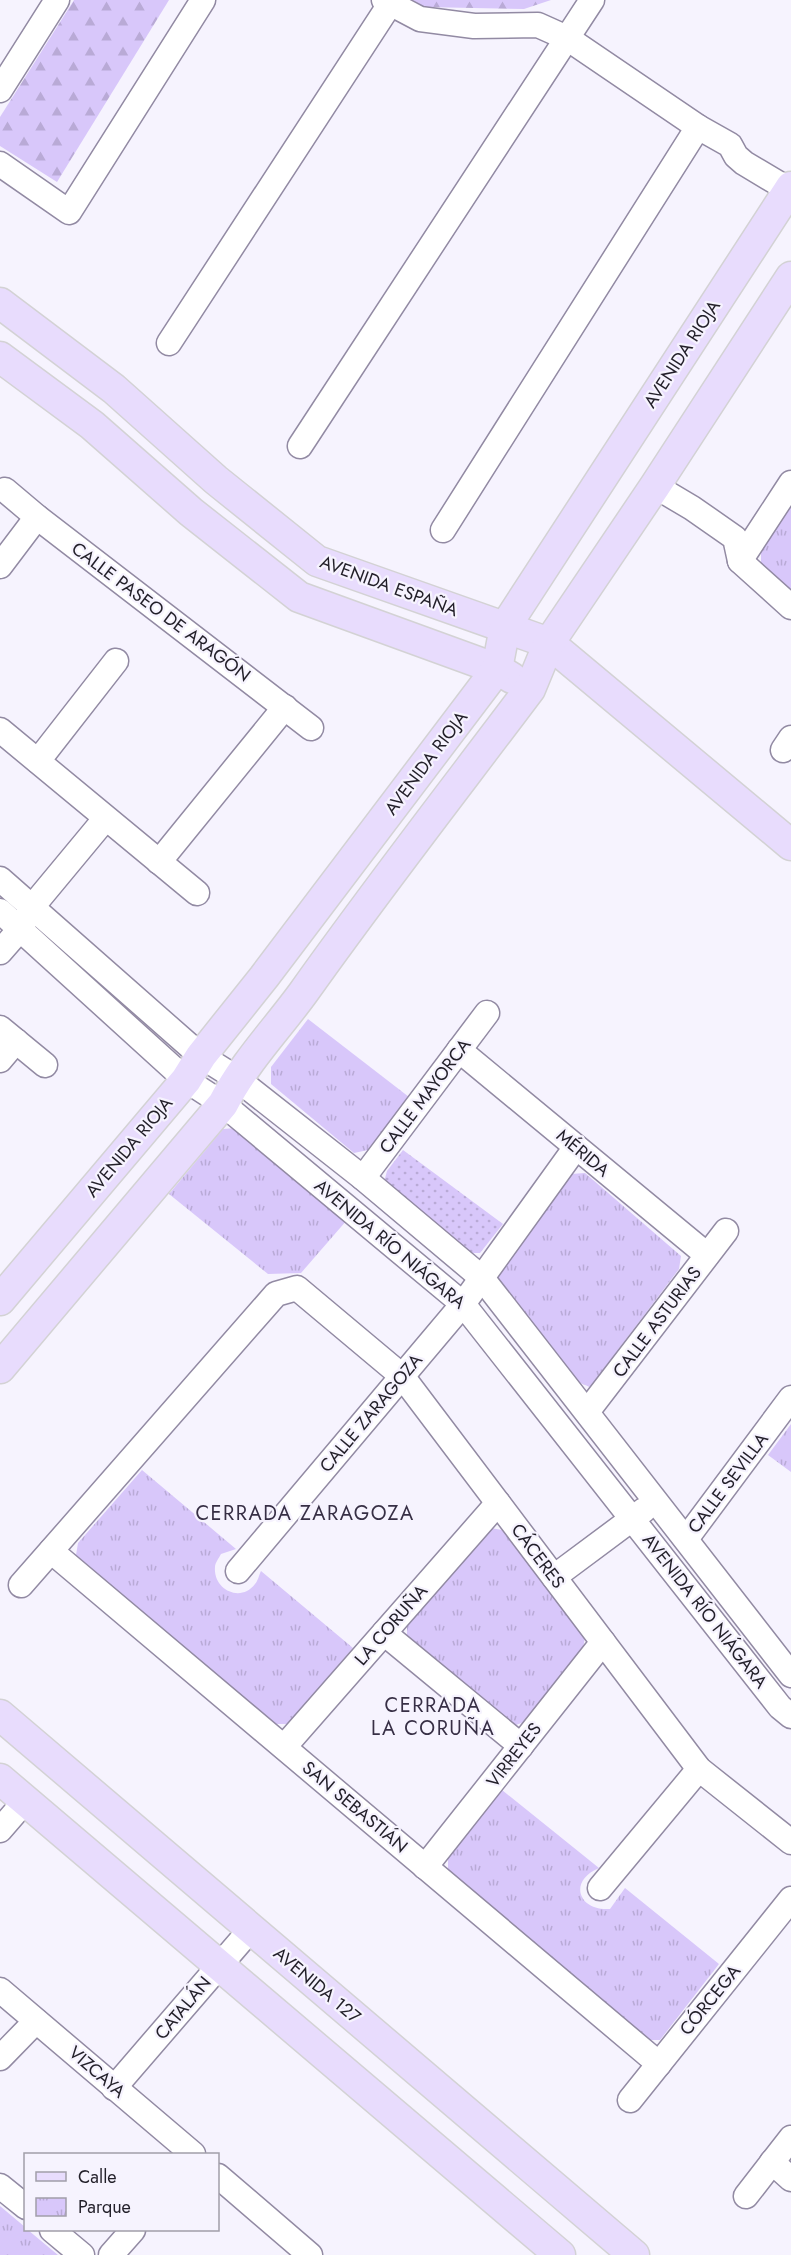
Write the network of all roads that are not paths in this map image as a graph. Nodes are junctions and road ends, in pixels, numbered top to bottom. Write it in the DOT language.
graph roads {
  1 [pos="57,0"];
  2 [pos="203,0"];
  3 [pos="592,0"];
  4 [pos="387,2"];
  5 [pos="567,38"];
  6 [pos="0,90"];
  7 [pos="698,127"];
  8 [pos="0,164"];
  9 [pos="790,190"];
  10 [pos="791,277"];
  11 [pos="0,303"];
  12 [pos="169,343"];
  13 [pos="0,357"];
  14 [pos="300,446"];
  15 [pos="216,480"];
  16 [pos="791,483"];
  17 [pos="656,486"];
  18 [pos="5,490"];
  19 [pos="191,512"];
  20 [pos="37,517"];
  21 [pos="443,530"];
  22 [pos="740,561"];
  23 [pos="0,566"];
  24 [pos="791,607"];
  25 [pos="505,627"];
  26 [pos="549,643"];
  27 [pos="116,661"];
  28 [pos="497,669"];
  29 [pos="530,689"];
  30 [pos="285,707"];
  31 [pos="310,728"];
  32 [pos="0,730"];
  33 [pos="38,761"];
  34 [pos="105,819"];
  35 [pos="791,845"];
  36 [pos="159,862"];
  37 [pos="0,879"];
  38 [pos="197,893"];
  39 [pos="316,908"];
  40 [pos="0,911"];
  41 [pos="27,918"];
  42 [pos="348,930"];
  43 [pos="0,952"];
  44 [pos="264,977"];
  45 [pos="297,1002"];
  46 [pos="488,1013"];
  47 [pos="8,1034"];
  48 [pos="459,1050"];
  49 [pos="201,1056"];
  50 [pos="0,1060"];
  51 [pos="45,1065"];
  52 [pos="186,1080"];
  53 [pos="229,1091"];
  54 [pos="576,1147"];
  55 [pos="363,1178"];
  56 [pos="726,1231"];
  57 [pos="708,1256"];
  58 [pos="482,1278"];
  59 [pos="0,1300"];
  60 [pos="463,1304"];
  61 [pos="0,1368"];
  62 [pos="402,1376"];
  63 [pos="791,1398"];
  64 [pos="587,1412"];
  65 [pos="656,1501"];
  66 [pos="498,1503"];
  67 [pos="632,1519"];
  68 [pos="686,1539"];
  69 [pos="51,1551"];
  70 [pos="238,1571"];
  71 [pos="554,1577"];
  72 [pos="21,1585"];
  73 [pos="384,1633"];
  74 [pos="603,1642"];
  75 [pos="788,1664"];
  76 [pos="0,1715"];
  77 [pos="791,1716"];
  78 [pos="521,1746"];
  79 [pos="284,1747"];
  80 [pos="699,1769"];
  81 [pos="0,1779"];
  82 [pos="26,1800"];
  83 [pos="0,1830"];
  84 [pos="791,1842"];
  85 [pos="425,1867"];
  86 [pos="600,1888"];
  87 [pos="791,1899"];
  88 [pos="251,1929"];
  89 [pos="219,1965"];
  90 [pos="0,1990"];
  91 [pos="36,2021"];
  92 [pos="0,2058"];
  93 [pos="659,2064"];
  94 [pos="114,2088"];
  95 [pos="630,2100"];
  96 [pos="791,2138"];
  97 [pos="192,2153"];
  98 [pos="772,2162"];
  99 [pos="219,2177"];
  100 [pos="791,2178"];
  101 [pos="0,2186"];
  102 [pos="746,2196"];
  103 [pos="24,2205"];
  104 [pos="54,2231"];
  105 [pos="131,2231"];
  106 [pos="82,2255"];
  107 [pos="111,2255"];
  108 [pos="310,2255"];
  109 [pos="560,2255"];
  110 [pos="634,2255"];
  1 -- 6 [label="street"];
  2 -- 8 [label="street"];
  3 -- 5 [label="street"];
  4 -- 5 [label="street"];
  4 -- 12 [label="street"];
  5 -- 7 [label="street"];
  5 -- 14 [label="street"];
  7 -- 9 [label="street"];
  7 -- 21 [label="street"];
  9 -- 25 [label="main road, AVENIDA RIOJA"];
  10 -- 17 [label="main road"];
  11 -- 15 [label="main road, AVENIDA ESPAÑA"];
  13 -- 19 [label="main road"];
  15 -- 19 [label="main road"];
  15 -- 25 [label="main road, AVENIDA ESPAÑA"];
  16 -- 22 [label="street"];
  17 -- 22 [label="street"];
  17 -- 26 [label="main road"];
  18 -- 20 [label="street, CALLE PASEO DE ARAGÓN"];
  19 -- 28 [label="main road"];
  20 -- 23 [label="street"];
  20 -- 30 [label="street, CALLE PASEO DE ARAGÓN"];
  22 -- 24 [label="street"];
  25 -- 26 [label="main road, AVENIDA ESPAÑA"];
  25 -- 28 [label="main road, AVENIDA RIOJA"];
  26 -- 29 [label="main road"];
  26 -- 35 [label="main road, AVENIDA ESPAÑA"];
  27 -- 33 [label="street"];
  28 -- 29 [label="main road"];
  28 -- 39 [label="main road, AVENIDA RIOJA"];
  29 -- 42 [label="main road"];
  30 -- 31 [label="street, CALLE PASEO DE ARAGÓN"];
  30 -- 36 [label="street"];
  32 -- 33 [label="street"];
  33 -- 34 [label="street"];
  34 -- 36 [label="street"];
  34 -- 41 [label="street"];
  36 -- 38 [label="street"];
  37 -- 41 [label="street, AVENIDA RÍO NIÁGARA"];
  39 -- 42 [label="main road"];
  39 -- 44 [label="main road, AVENIDA RIOJA"];
  40 -- 41 [label="street, AVENIDA RÍO NIÁGARA"];
  41 -- 43 [label="street"];
  41 -- 49 [label="street, AVENIDA RÍO NIÁGARA"];
  41 -- 52 [label="street, AVENIDA RÍO NIÁGARA"];
  42 -- 45 [label="main road"];
  44 -- 45 [label="main road"];
  44 -- 49 [label="main road, AVENIDA RIOJA"];
  45 -- 53 [label="main road"];
  46 -- 48 [label="street, CALLE MAYORCA"];
  47 -- 50 [label="street"];
  47 -- 51 [label="street"];
  48 -- 54 [label="street, MÉRIDA"];
  48 -- 55 [label="street, CALLE MAYORCA"];
  49 -- 52 [label="main road, AVENIDA RIOJA"];
  49 -- 53 [label="street, AVENIDA RÍO NIÁGARA"];
  52 -- 53 [label="street, AVENIDA RÍO NIÁGARA"];
  52 -- 59 [label="main road, AVENIDA RIOJA"];
  53 -- 55 [label="street, AVENIDA RÍO NIÁGARA"];
  53 -- 60 [label="street, AVENIDA RÍO NIÁGARA"];
  53 -- 61 [label="main road"];
  54 -- 57 [label="street, MÉRIDA"];
  54 -- 58 [label="street, CALLE ZARAGOZA"];
  55 -- 58 [label="street, AVENIDA RÍO NIÁGARA"];
  56 -- 57 [label="street, CALLE ASTURIAS"];
  57 -- 64 [label="street, CALLE ASTURIAS"];
  58 -- 60 [label="street, CALLE ZARAGOZA"];
  58 -- 64 [label="street, AVENIDA RÍO NIÁGARA"];
  60 -- 62 [label="street, CALLE ZARAGOZA"];
  60 -- 67 [label="street, AVENIDA RÍO NIÁGARA"];
  62 -- 66 [label="street, CÁCERES"];
  62 -- 69 [label="street, CÁCERES"];
  62 -- 70 [label="street, CALLE ZARAGOZA"];
  63 -- 68 [label="street, CALLE SEVILLA"];
  64 -- 65 [label="street, AVENIDA RÍO NIÁGARA"];
  65 -- 67 [label="street"];
  65 -- 68 [label="street, AVENIDA RÍO NIÁGARA"];
  66 -- 71 [label="street, CÁCERES"];
  66 -- 73 [label="street, LA CORUÑA"];
  67 -- 71 [label="street"];
  67 -- 77 [label="street, AVENIDA RÍO NIÁGARA"];
  68 -- 75 [label="street, AVENIDA RÍO NIÁGARA"];
  69 -- 72 [label="street"];
  69 -- 79 [label="street, SAN SEBASTIÁN"];
  71 -- 74 [label="street, CÁCERES"];
  73 -- 78 [label="street"];
  73 -- 79 [label="street, LA CORUÑA"];
  74 -- 78 [label="street, VIRREYES"];
  74 -- 80 [label="street, CÁCERES"];
  76 -- 88 [label="main road, AVENIDA 127"];
  78 -- 85 [label="street, VIRREYES"];
  79 -- 85 [label="street, SAN SEBASTIÁN"];
  80 -- 84 [label="street, CÁCERES"];
  80 -- 86 [label="street"];
  81 -- 82 [label="main road"];
  82 -- 83 [label="street"];
  82 -- 89 [label="main road"];
  85 -- 93 [label="street, SAN SEBASTIÁN"];
  87 -- 93 [label="street, CÓRCEGA"];
  88 -- 89 [label="street, CATALÁN"];
  88 -- 110 [label="main road, AVENIDA 127"];
  89 -- 94 [label="street, CATALÁN"];
  89 -- 109 [label="main road"];
  90 -- 91 [label="street, VIZCAYA"];
  91 -- 92 [label="street"];
  91 -- 94 [label="street, VIZCAYA"];
  93 -- 95 [label="street, CÓRCEGA"];
  94 -- 97 [label="street, VIZCAYA"];
  96 -- 98 [label="street"];
  98 -- 100 [label="street"];
  98 -- 102 [label="street"];
  99 -- 108 [label="street"];
  101 -- 103 [label="street"];
  104 -- 106 [label="street"];
  105 -- 107 [label="street"];
}
